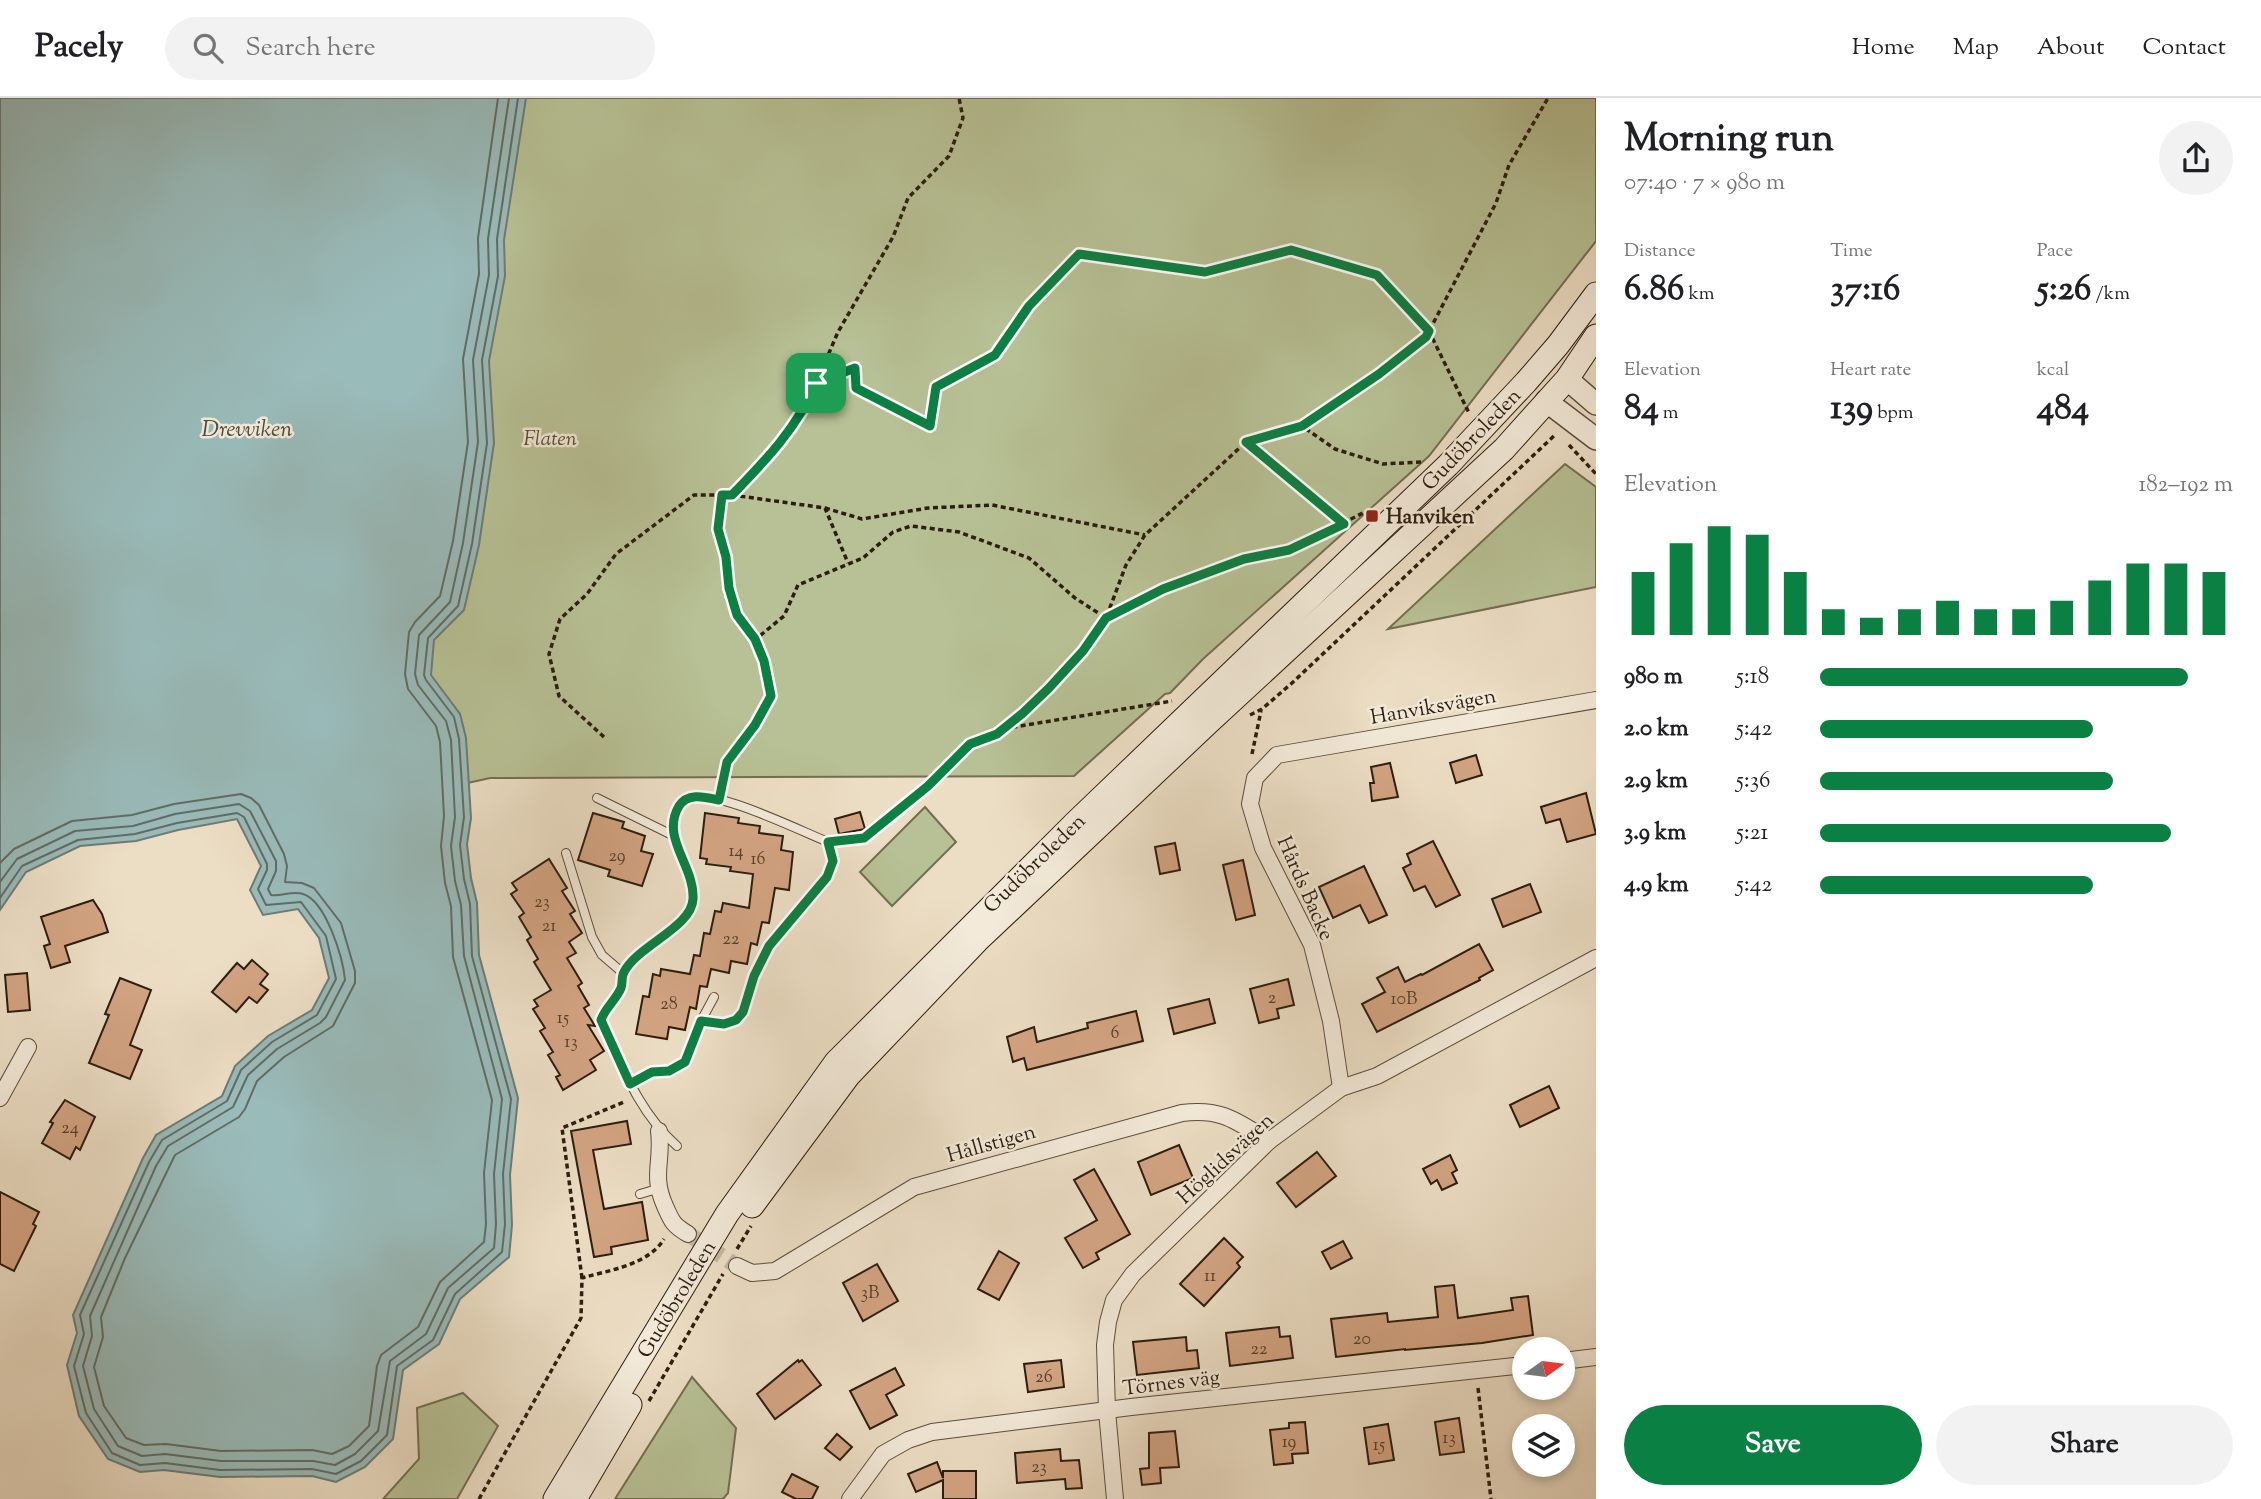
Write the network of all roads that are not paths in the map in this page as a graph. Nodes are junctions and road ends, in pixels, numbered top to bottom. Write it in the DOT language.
graph roads {
  1 [pos="1596,294"];
  2 [pos="1596,336"];
  3 [pos="1546,359"];
  4 [pos="1567,379"];
  5 [pos="1526,382"];
  6 [pos="1546,401"];
  7 [pos="1596,404"];
  8 [pos="1596,439"];
  9 [pos="1596,700"];
  10 [pos="1255,778"];
  11 [pos="928,786"];
  12 [pos="597,798"];
  13 [pos="674,836"];
  14 [pos="828,842"];
  15 [pos="566,853"];
  16 [pos="1596,958"];
  17 [pos="623,973"];
  18 [pos="714,997"];
  19 [pos="28,1047"];
  20 [pos="1341,1088"];
  21 [pos="0,1098"];
  22 [pos="659,1131"];
  23 [pos="1269,1141"];
  24 [pos="677,1146"];
  25 [pos="657,1189"];
  26 [pos="640,1194"];
  27 [pos="688,1234"];
  28 [pos="732,1265"];
  29 [pos="1596,1357"];
  30 [pos="1575,1359"];
  31 [pos="1512,1367"];
  32 [pos="1107,1411"];
  33 [pos="555,1499"];
  34 [pos="575,1499"];
  35 [pos="850,1499"];
  36 [pos="1115,1499"];
  1 -- 3 [label="main road, Gudöbroleden"];
  2 -- 4 [label="main road, Gudöbroleden"];
  3 -- 4 [label="main road"];
  3 -- 5 [label="main road, Gudöbroleden"];
  4 -- 6 [label="main road, Gudöbroleden"];
  4 -- 7 [label="street"];
  5 -- 6 [label="main road"];
  5 -- 33 [label="main road, Gudöbroleden"];
  6 -- 8 [label="street"];
  6 -- 34 [label="main road, Gudöbroleden"];
  9 -- 10 [label="street, Hanviksvägen"];
  10 -- 20 [label="street, Hårds Backe"];
  11 -- 14 [label="lane"];
  12 -- 13 [label="lane"];
  13 -- 14 [label="lane"];
  13 -- 17 [label="lane"];
  14 -- 18 [label="lane"];
  15 -- 17 [label="lane"];
  16 -- 20 [label="street, Höglidsvägen"];
  17 -- 22 [label="lane"];
  19 -- 21 [label="street"];
  20 -- 23 [label="street, Höglidsvägen"];
  22 -- 24 [label="lane"];
  22 -- 25 [label="street"];
  23 -- 28 [label="street, Hållstigen"];
  23 -- 32 [label="street, Höglidsvägen"];
  25 -- 26 [label="lane"];
  25 -- 27 [label="street"];
  29 -- 30 [label="street"];
  31 -- 32 [label="street, Törnes väg"];
  32 -- 35 [label="street, Törnes väg"];
  32 -- 36 [label="street, Höglidsvägen"];
}
